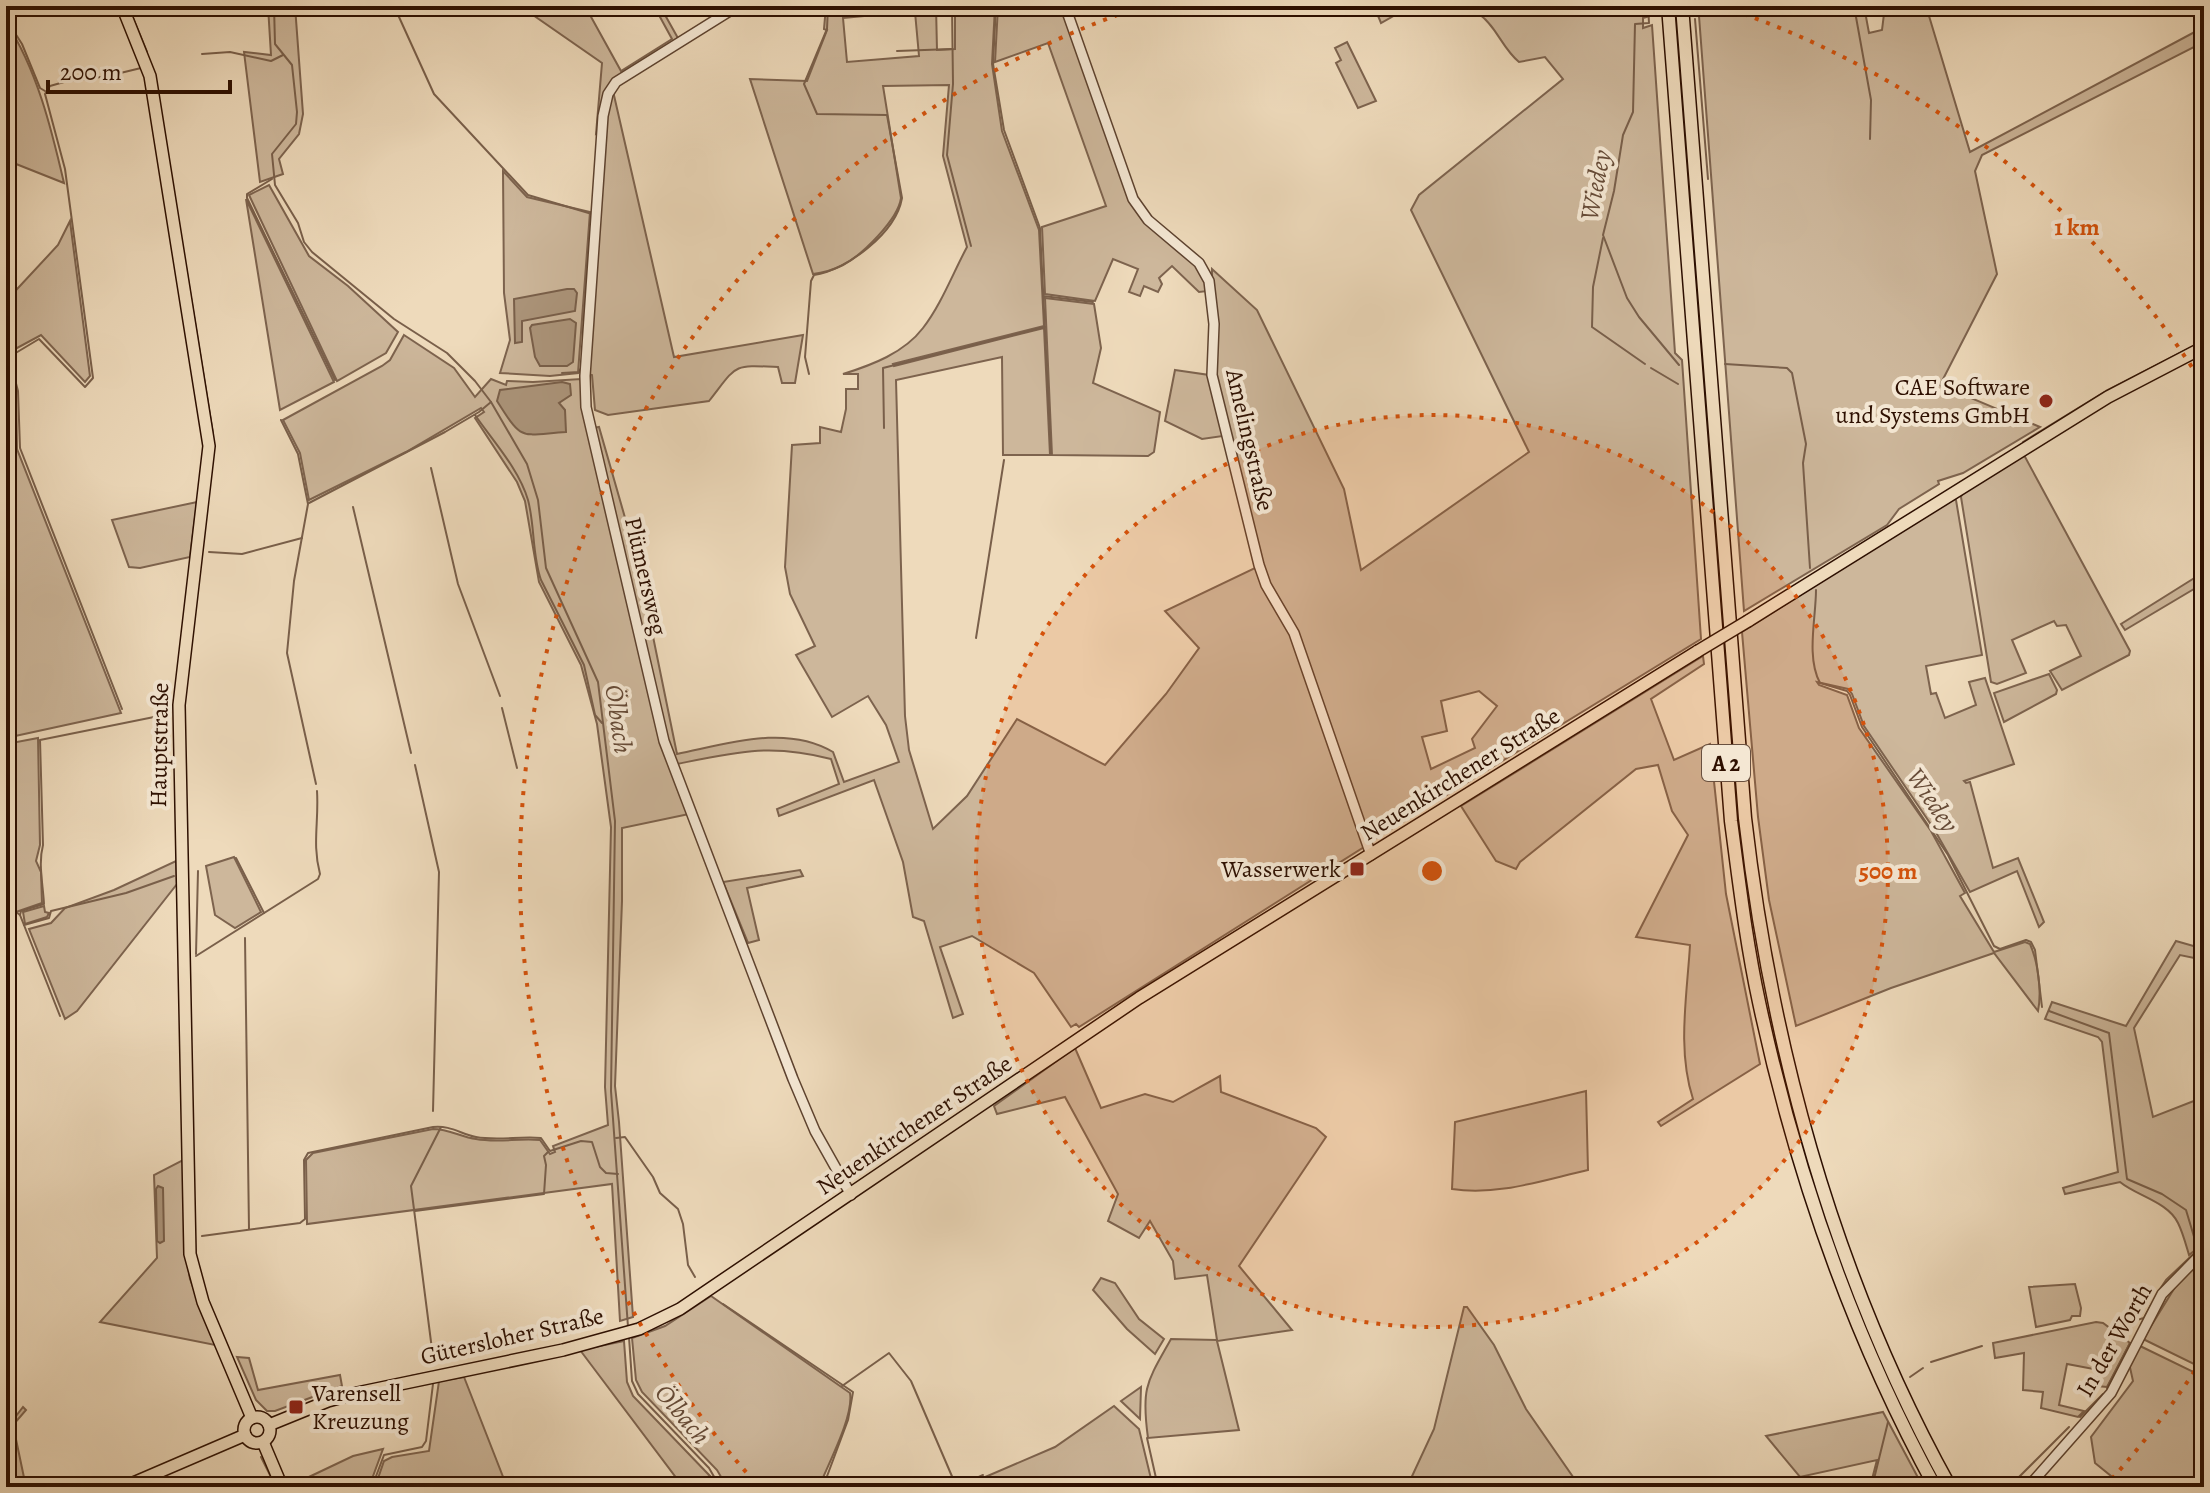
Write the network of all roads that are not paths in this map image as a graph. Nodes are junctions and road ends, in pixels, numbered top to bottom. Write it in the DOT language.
graph roads {
  1 [pos="122,6"];
  2 [pos="743,6"];
  3 [pos="1065,6"];
  4 [pos="1668,6"];
  5 [pos="1682,6"];
  6 [pos="2204,347"];
  7 [pos="1371,855"];
  8 [pos="851,1195"];
  9 [pos="2204,1251"];
  10 [pos="629,1332"];
  11 [pos="252,1418"];
  12 [pos="269,1425"];
  13 [pos="245,1435"];
  14 [pos="263,1442"];
  15 [pos="2039,1477"];
  16 [pos="124,1487"];
  17 [pos="282,1487"];
  18 [pos="1935,1487"];
  19 [pos="1950,1487"];
  20 [pos="2028,1487"];
  21 [pos="2046,1487"];
  1 -- 11 [label="main road, Hauptstraße"];
  2 -- 8 [label="street, Plümersweg"];
  3 -- 7 [label="street, Amelingstraße"];
  4 -- 18 [label="highway, A 2"];
  5 -- 19 [label="highway, A 2"];
  6 -- 7 [label="main road, Neuenkirchener Straße, bridge"];
  7 -- 8 [label="main road, Neuenkirchener Straße"];
  8 -- 10 [label="main road, Neuenkirchener Straße"];
  9 -- 15 [label="street, In der Worth"];
  10 -- 12 [label="main road, Gütersloher Straße"];
  11 -- 12 [label="main road"];
  11 -- 13 [label="main road"];
  12 -- 14 [label="main road"];
  13 -- 14 [label="main road"];
  13 -- 16 [label="main road"];
  14 -- 17 [label="main road"];
  15 -- 20 [label="street, In der Worth"];
  15 -- 21 [label="street"];
}
